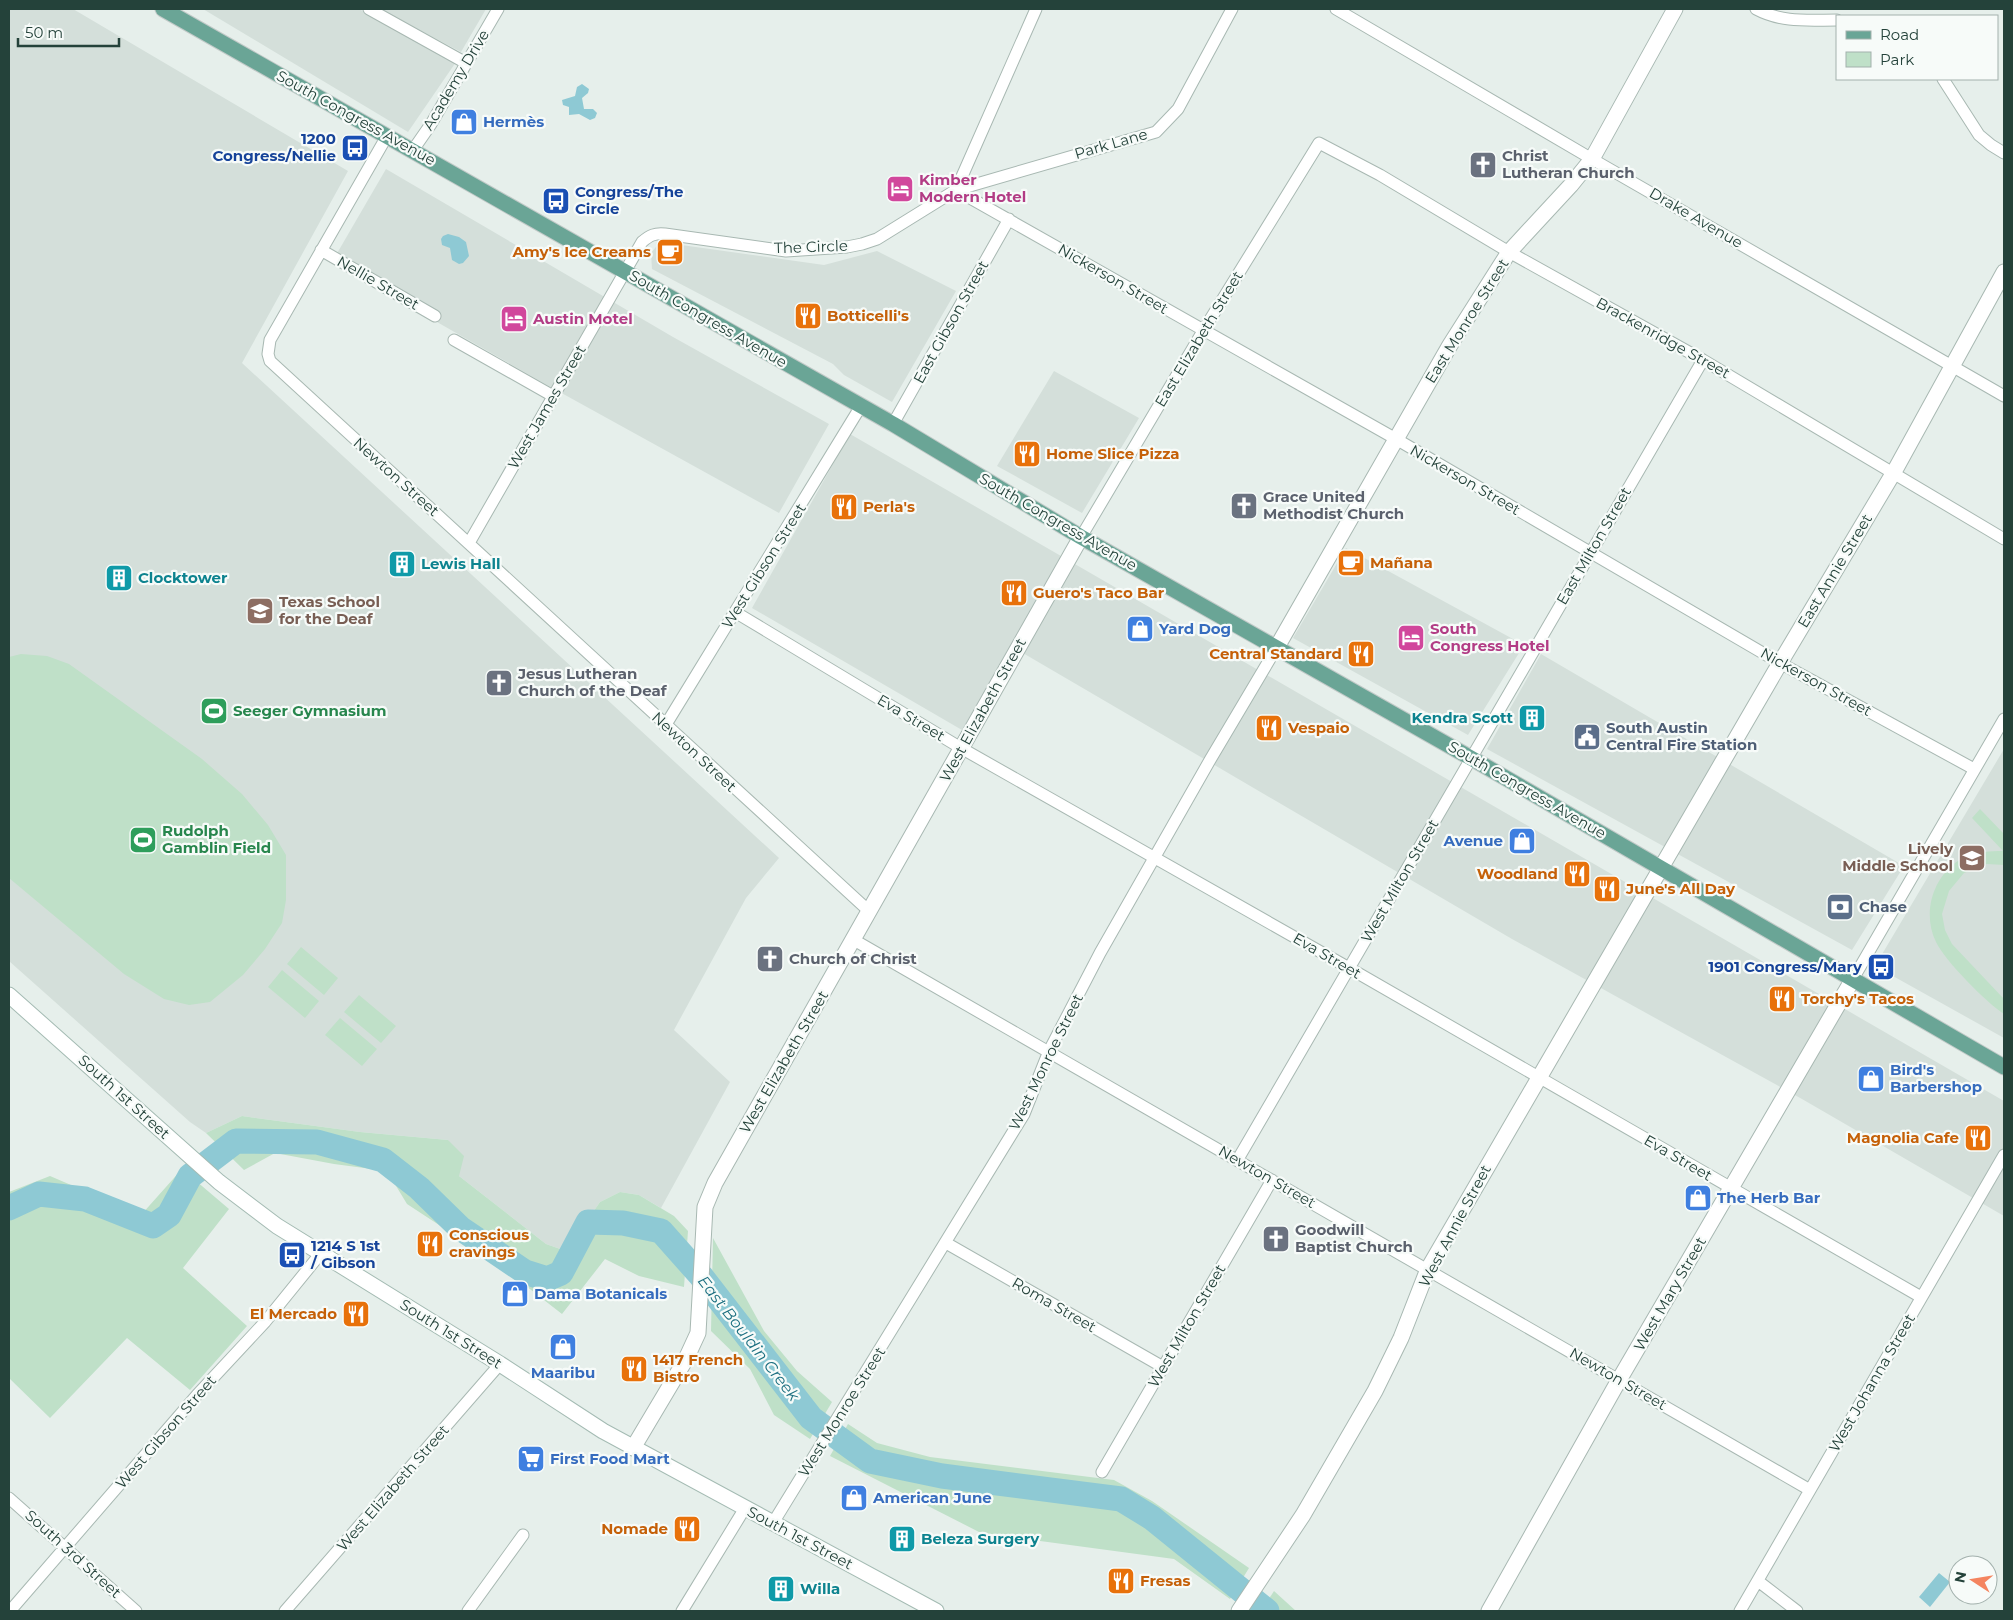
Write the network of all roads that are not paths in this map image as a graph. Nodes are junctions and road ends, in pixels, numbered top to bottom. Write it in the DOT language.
graph roads {
  1 [pos="163,9"];
  2 [pos="369,9"];
  3 [pos="498,9"];
  4 [pos="1036,9"];
  5 [pos="1232,9"];
  6 [pos="1336,9"];
  7 [pos="1675,9"];
  8 [pos="1756,9"];
  9 [pos="1836,20"];
  10 [pos="466,63"];
  11 [pos="1945,80"];
  12 [pos="387,136"];
  13 [pos="1319,143"];
  14 [pos="413,150"];
  15 [pos="2004,153"];
  16 [pos="1592,158"];
  17 [pos="956,190"];
  18 [pos="1009,219"];
  19 [pos="321,250"];
  20 [pos="1509,252"];
  21 [pos="626,272"];
  22 [pos="2004,272"];
  23 [pos="435,316"];
  24 [pos="1203,331"];
  25 [pos="270,340"];
  26 [pos="454,340"];
  27 [pos="1703,360"];
  28 [pos="1952,366"];
  29 [pos="553,396"];
  30 [pos="2004,396"];
  31 [pos="861,406"];
  32 [pos="893,424"];
  33 [pos="1396,439"];
  34 [pos="1894,472"];
  35 [pos="1081,537"];
  36 [pos="2004,539"];
  37 [pos="469,543"];
  38 [pos="1590,554"];
  39 [pos="735,612"];
  40 [pos="1277,647"];
  41 [pos="1780,663"];
  42 [pos="2004,719"];
  43 [pos="665,726"];
  44 [pos="961,748"];
  45 [pos="1471,758"];
  46 [pos="1974,769"];
  47 [pos="1154,857"];
  48 [pos="1660,867"];
  49 [pos="870,912"];
  50 [pos="854,940"];
  51 [pos="1349,968"];
  52 [pos="1852,979"];
  53 [pos="9,995"];
  54 [pos="1049,1051"];
  55 [pos="2004,1067"];
  56 [pos="1539,1078"];
  57 [pos="2004,1155"];
  58 [pos="1238,1160"];
  59 [pos="1272,1180"];
  60 [pos="1732,1189"];
  61 [pos="946,1243"];
  62 [pos="321,1252"];
  63 [pos="1428,1269"];
  64 [pos="1921,1297"];
  65 [pos="500,1364"];
  66 [pos="1163,1367"];
  67 [pos="1619,1380"];
  68 [pos="633,1448"];
  69 [pos="1102,1472"];
  70 [pos="1810,1490"];
  71 [pos="9,1498"];
  72 [pos="745,1508"];
  73 [pos="773,1523"];
  74 [pos="523,1535"];
  75 [pos="65,1548"];
  76 [pos="1758,1581"];
  77 [pos="1241,1608"];
  78 [pos="10,1611"];
  79 [pos="136,1611"];
  80 [pos="285,1611"];
  81 [pos="468,1611"];
  82 [pos="682,1611"];
  83 [pos="936,1611"];
  84 [pos="1489,1611"];
  85 [pos="1740,1611"];
  86 [pos="1797,1611"];
  1 -- 12 [label="main road, South Congress Avenue"];
  2 -- 10 [label="street"];
  3 -- 10 [label="street, Academy Drive"];
  4 -- 17 [label="street"];
  5 -- 17 [label="street, Park Lane"];
  6 -- 16 [label="street, Drake Avenue"];
  7 -- 16 [label="street, East Monroe Street"];
  8 -- 9 [label="street"];
  10 -- 14 [label="street, Academy Drive"];
  11 -- 15 [label="street"];
  12 -- 14 [label="main road, South Congress Avenue"];
  12 -- 19 [label="street, Nellie Street"];
  13 -- 20 [label="street, Brackenridge Street"];
  13 -- 24 [label="street, East Elizabeth Street"];
  14 -- 21 [label="main road, South Congress Avenue"];
  16 -- 20 [label="street, East Monroe Street"];
  16 -- 28 [label="street, Drake Avenue"];
  17 -- 18 [label="street, Nickerson Street"];
  17 -- 21 [label="street, The Circle"];
  18 -- 24 [label="street, Nickerson Street"];
  18 -- 32 [label="street, East Gibson Street"];
  19 -- 23 [label="street, Nellie Street"];
  19 -- 25 [label="street, Nellie Street"];
  20 -- 27 [label="street, Brackenridge Street"];
  20 -- 33 [label="street, East Monroe Street"];
  21 -- 29 [label="street, West James Street"];
  21 -- 31 [label="main road, South Congress Avenue"];
  22 -- 28 [label="street, East Annie Street"];
  24 -- 33 [label="street, Nickerson Street"];
  24 -- 35 [label="street, East Elizabeth Street"];
  25 -- 37 [label="street, Newton Street"];
  26 -- 29 [label="street"];
  27 -- 34 [label="street, Brackenridge Street"];
  27 -- 38 [label="street, East Milton Street"];
  28 -- 30 [label="street, Drake Avenue"];
  28 -- 34 [label="street, East Annie Street"];
  29 -- 37 [label="street, West James Street"];
  31 -- 32 [label="main road, South Congress Avenue"];
  31 -- 39 [label="street, West Gibson Street"];
  32 -- 35 [label="main road, South Congress Avenue"];
  33 -- 38 [label="street, Nickerson Street"];
  33 -- 40 [label="street, East Monroe Street"];
  34 -- 36 [label="street, Brackenridge Street"];
  34 -- 41 [label="street, East Annie Street"];
  35 -- 40 [label="main road, South Congress Avenue"];
  35 -- 44 [label="street, West Elizabeth Street"];
  37 -- 43 [label="street, Newton Street"];
  38 -- 41 [label="street, Nickerson Street"];
  38 -- 45 [label="street, East Milton Street"];
  39 -- 43 [label="street, West Gibson Street"];
  39 -- 44 [label="street, Eva Street"];
  40 -- 45 [label="main road, South Congress Avenue"];
  40 -- 47 [label="street, West Monroe Street"];
  41 -- 46 [label="street, Nickerson Street"];
  41 -- 48 [label="street, East Annie Street"];
  42 -- 46 [label="street"];
  43 -- 49 [label="street, Newton Street"];
  44 -- 47 [label="street, Eva Street"];
  44 -- 49 [label="street, West Elizabeth Street"];
  45 -- 48 [label="main road, South Congress Avenue"];
  45 -- 51 [label="street, West Milton Street"];
  46 -- 52 [label="street"];
  47 -- 51 [label="street, Eva Street"];
  47 -- 54 [label="street, West Monroe Street"];
  48 -- 52 [label="main road, South Congress Avenue"];
  48 -- 56 [label="street, West Annie Street"];
  49 -- 50 [label="street, West Elizabeth Street"];
  50 -- 54 [label="street, Newton Street"];
  50 -- 68 [label="street, West Elizabeth Street"];
  51 -- 56 [label="street, Eva Street"];
  51 -- 58 [label="street, West Milton Street"];
  52 -- 55 [label="main road, South Congress Avenue"];
  52 -- 60 [label="street, West Mary Street"];
  53 -- 62 [label="street, South 1st Street"];
  54 -- 58 [label="street, Newton Street"];
  54 -- 61 [label="street, West Monroe Street"];
  56 -- 60 [label="street, Eva Street"];
  56 -- 63 [label="street, West Annie Street"];
  57 -- 64 [label="street, West Johanna Street"];
  58 -- 59 [label="street, Newton Street"];
  59 -- 63 [label="street, Newton Street"];
  59 -- 66 [label="street, West Milton Street"];
  60 -- 64 [label="street, Eva Street"];
  60 -- 67 [label="street, West Mary Street"];
  61 -- 66 [label="street, Roma Street"];
  61 -- 73 [label="street, West Monroe Street"];
  62 -- 65 [label="street, South 1st Street"];
  62 -- 75 [label="street, West Gibson Street"];
  63 -- 67 [label="street, Newton Street"];
  63 -- 77 [label="street, West Annie Street"];
  64 -- 70 [label="street, West Johanna Street"];
  65 -- 68 [label="street, South 1st Street"];
  65 -- 80 [label="street, West Elizabeth Street"];
  66 -- 69 [label="street, West Milton Street"];
  67 -- 70 [label="street, Newton Street"];
  67 -- 84 [label="street, West Mary Street"];
  68 -- 72 [label="street, South 1st Street"];
  70 -- 76 [label="street, West Johanna Street"];
  71 -- 75 [label="street, South 3rd Street"];
  72 -- 73 [label="street, South 1st Street"];
  72 -- 82 [label="street"];
  73 -- 83 [label="street, South 1st Street"];
  74 -- 81 [label="street"];
  75 -- 78 [label="street, West Gibson Street"];
  75 -- 79 [label="street, South 3rd Street"];
  76 -- 85 [label="street, West Johanna Street"];
  76 -- 86 [label="street"];
}
